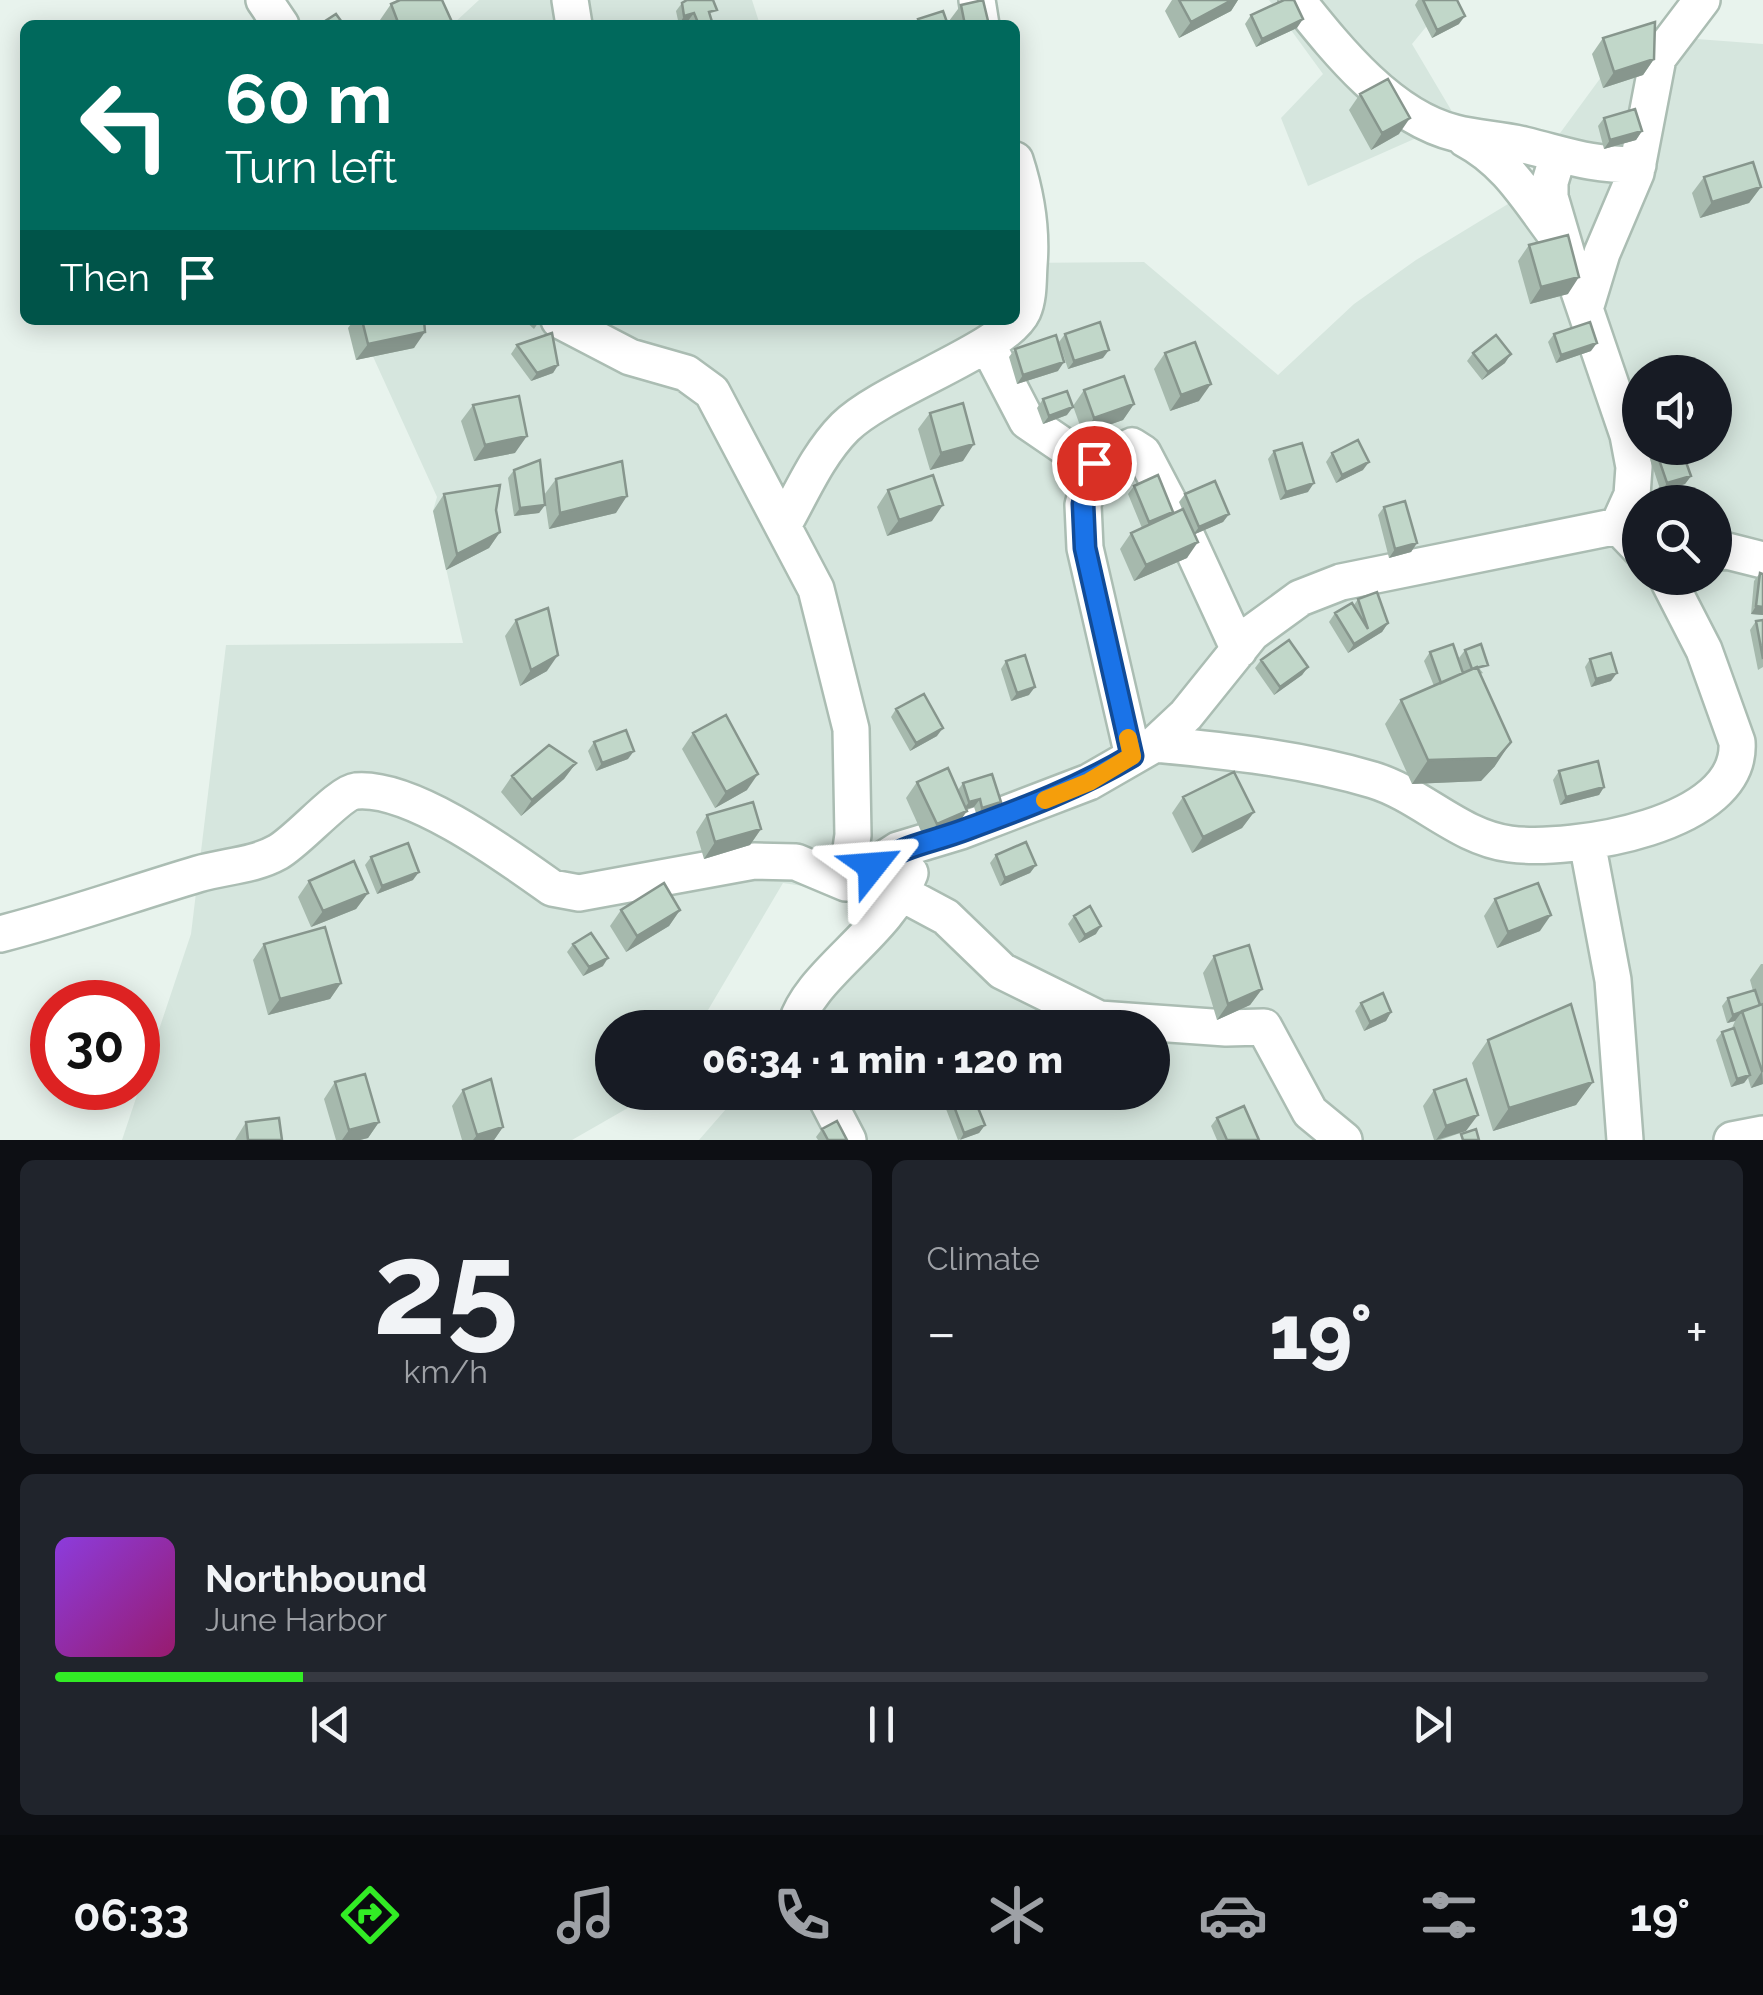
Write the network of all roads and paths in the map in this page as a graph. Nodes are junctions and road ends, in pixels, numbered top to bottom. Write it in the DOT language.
graph roads {
  1 [pos="1296,0"];
  2 [pos="1702,0"];
  3 [pos="1453,133"];
  4 [pos="1558,156"];
  5 [pos="1638,165"];
  6 [pos="1020,175"];
  7 [pos="1564,247"];
  8 [pos="1585,308"];
  9 [pos="1020,315"];
  10 [pos="568,325"];
  11 [pos="1012,325"];
  12 [pos="988,344"];
  13 [pos="1094,463"];
  14 [pos="1633,485"];
  15 [pos="784,524"];
  16 [pos="1622,539"];
  17 [pos="1732,552"];
  18 [pos="1763,560"];
  19 [pos="1675,595"];
  20 [pos="1239,650"];
  21 [pos="1144,750"];
  22 [pos="925,840"];
  23 [pos="1588,842"];
  24 [pos="846,883"];
  25 [pos="902,894"];
  26 [pos="0,934"];
  27 [pos="799,1010"];
  28 [pos="832,1110"];
  29 [pos="1763,1134"];
  30 [pos="848,1140"];
  31 [pos="1344,1140"];
  32 [pos="1625,1140"];
  33 [pos="1732,1140"];
  1 -- 3 [label="street"];
  2 -- 5 [label="street"];
  3 -- 4 [label="street"];
  3 -- 7 [label="street"];
  4 -- 5 [label="street"];
  4 -- 7 [label="street"];
  5 -- 8 [label="street"];
  6 -- 9 [label="street"];
  7 -- 8 [label="street"];
  8 -- 14 [label="street"];
  10 -- 15 [label="street"];
  11 -- 12 [label="street"];
  12 -- 13 [label="street"];
  12 -- 15 [label="street"];
  13 -- 20 [label="street"];
  13 -- 21 [label="street"];
  15 -- 24 [label="street"];
  16 -- 20 [label="street"];
  17 -- 18 [label="street"];
  19 -- 23 [label="street"];
  20 -- 21 [label="street"];
  21 -- 22 [label="street"];
  21 -- 23 [label="street"];
  22 -- 24 [label="street"];
  22 -- 25 [label="street"];
  23 -- 32 [label="street"];
  24 -- 25 [label="street"];
  24 -- 26 [label="street"];
  25 -- 27 [label="street"];
  25 -- 31 [label="street"];
  28 -- 30 [label="street"];
  29 -- 33 [label="street"];
}
